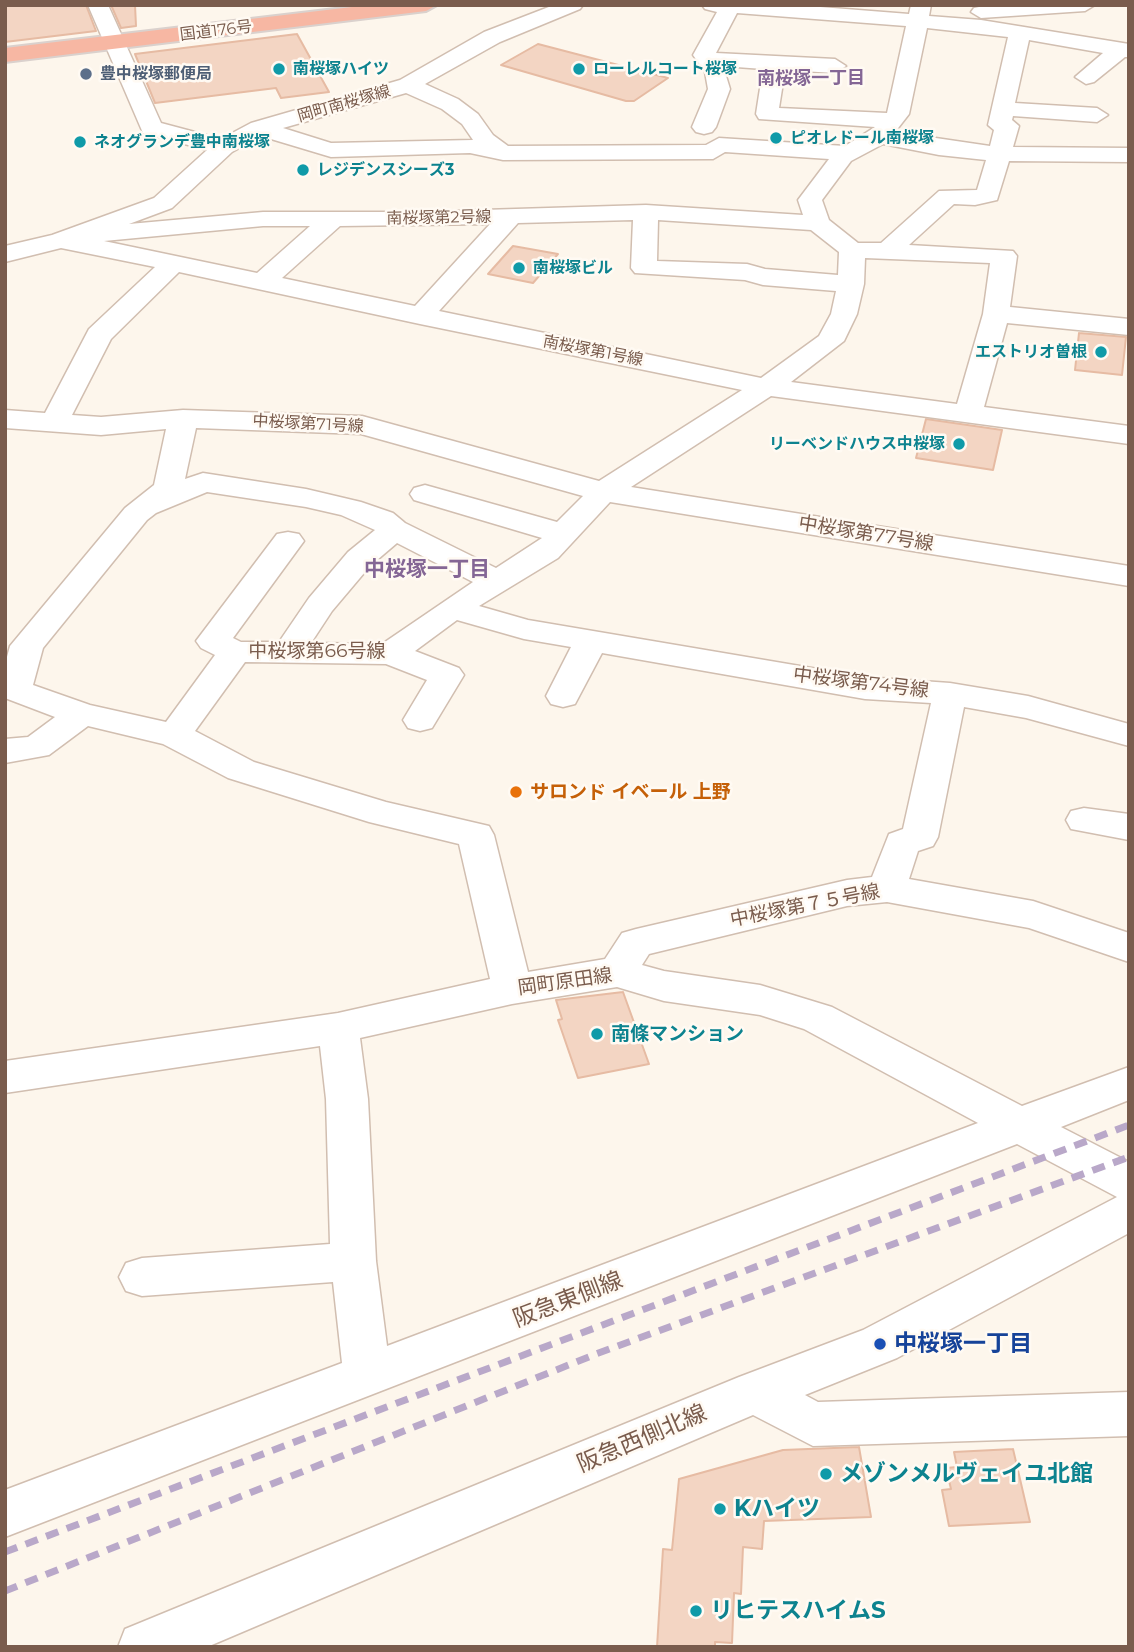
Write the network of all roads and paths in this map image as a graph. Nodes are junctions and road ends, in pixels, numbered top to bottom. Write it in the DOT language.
graph roads {
  1 [pos="97,5"];
  2 [pos="426,5"];
  3 [pos="573,5"];
  4 [pos="1085,5"];
  5 [pos="721,7"];
  6 [pos="920,13"];
  7 [pos="977,15"];
  8 [pos="1020,33"];
  9 [pos="113,43"];
  10 [pos="1124,51"];
  11 [pos="5,55"];
  12 [pos="707,59"];
  13 [pos="775,64"];
  14 [pos="835,66"];
  15 [pos="1086,77"];
  16 [pos="408,85"];
  17 [pos="1003,109"];
  18 [pos="1097,115"];
  19 [pos="704,127"];
  20 [pos="259,128"];
  21 [pos="886,128"];
  22 [pos="224,148"];
  23 [pos="503,153"];
  24 [pos="849,153"];
  25 [pos="1000,154"];
  26 [pos="1129,155"];
  27 [pos="646,212"];
  28 [pos="510,217"];
  29 [pos="334,218"];
  30 [pos="818,223"];
  31 [pos="61,240"];
  32 [pos="852,250"];
  33 [pos="885,253"];
  34 [pos="5,254"];
  35 [pos="174,264"];
  36 [pos="263,281"];
  37 [pos="851,284"];
  38 [pos="996,314"];
  39 [pos="420,316"];
  40 [pos="1129,327"];
  41 [pos="766,387"];
  42 [pos="968,414"];
  43 [pos="5,419"];
  44 [pos="183,419"];
  45 [pos="54,423"];
  46 [pos="1129,435"];
  47 [pos="603,492"];
  48 [pos="425,494"];
  49 [pos="136,514"];
  50 [pos="394,530"];
  51 [pos="563,534"];
  52 [pos="288,541"];
  53 [pos="1129,576"];
  54 [pos="497,581"];
  55 [pos="452,608"];
  56 [pos="591,641"];
  57 [pos="16,644"];
  58 [pos="235,652"];
  59 [pos="288,653"];
  60 [pos="390,654"];
  61 [pos="950,694"];
  62 [pos="563,696"];
  63 [pos="82,714"];
  64 [pos="420,720"];
  65 [pos="174,735"];
  66 [pos="1129,735"];
  67 [pos="5,751"];
  68 [pos="1084,820"];
  69 [pos="1129,827"];
  70 [pos="887,889"];
  71 [pos="1129,948"];
  72 [pos="617,972"];
  73 [pos="512,989"];
  74 [pos="338,1028"];
  75 [pos="5,1077"];
  76 [pos="1129,1083"];
  77 [pos="1017,1125"];
  78 [pos="1129,1183"];
  79 [pos="1129,1211"];
  80 [pos="353,1261"];
  81 [pos="142,1278"];
  82 [pos="367,1376"];
  83 [pos="756,1392"];
  84 [pos="1129,1414"];
  85 [pos="5,1514"];
  86 [pos="144,1647"];
  1 -- 9 [label="street"];
  2 -- 9 [label="highway, 国道176号"];
  3 -- 16 [label="street, 岡町南桜塚線"];
  4 -- 7 [label="street"];
  5 -- 6 [label="street"];
  5 -- 12 [label="street"];
  6 -- 7 [label="street"];
  6 -- 21 [label="street"];
  7 -- 8 [label="street"];
  8 -- 10 [label="street"];
  8 -- 17 [label="street"];
  9 -- 11 [label="highway, 国道176号"];
  9 -- 22 [label="street"];
  10 -- 15 [label="street"];
  12 -- 13 [label="street"];
  12 -- 19 [label="street"];
  13 -- 14 [label="street"];
  13 -- 21 [label="street"];
  16 -- 20 [label="street, 岡町南桜塚線"];
  16 -- 23 [label="street"];
  17 -- 18 [label="street"];
  17 -- 25 [label="street"];
  20 -- 22 [label="street, 岡町南桜塚線"];
  20 -- 23 [label="street"];
  21 -- 24 [label="street"];
  21 -- 25 [label="street"];
  22 -- 31 [label="street, 岡町南桜塚線"];
  23 -- 24 [label="street"];
  24 -- 30 [label="street"];
  25 -- 26 [label="street"];
  25 -- 33 [label="street"];
  27 -- 28 [label="street, 南桜塚第2号線"];
  27 -- 30 [label="street, 南桜塚第2号線"];
  27 -- 37 [label="street"];
  28 -- 29 [label="street, 南桜塚第2号線"];
  28 -- 39 [label="street"];
  29 -- 31 [label="street, 南桜塚第2号線"];
  29 -- 36 [label="street"];
  30 -- 32 [label="street"];
  31 -- 34 [label="street, 岡町南桜塚線"];
  31 -- 35 [label="street, 南桜塚第1号線"];
  32 -- 33 [label="street"];
  32 -- 37 [label="street, 中桜塚第66号線"];
  33 -- 38 [label="street"];
  35 -- 36 [label="street, 南桜塚第1号線"];
  35 -- 45 [label="street"];
  36 -- 39 [label="street, 南桜塚第1号線"];
  37 -- 41 [label="street, 中桜塚第66号線"];
  38 -- 40 [label="street"];
  38 -- 42 [label="street"];
  39 -- 41 [label="street, 南桜塚第1号線"];
  41 -- 42 [label="street, 南桜塚第1号線"];
  41 -- 47 [label="street, 中桜塚第66号線"];
  42 -- 46 [label="street, 南桜塚第1号線"];
  43 -- 45 [label="street, 中桜塚第71号線"];
  44 -- 45 [label="street, 中桜塚第71号線"];
  44 -- 47 [label="street, 中桜塚第71号線"];
  44 -- 49 [label="street"];
  47 -- 51 [label="street, 中桜塚第66号線"];
  47 -- 53 [label="street, 中桜塚第77号線"];
  48 -- 51 [label="street"];
  49 -- 50 [label="street"];
  49 -- 57 [label="street"];
  50 -- 54 [label="street"];
  50 -- 59 [label="street"];
  51 -- 54 [label="street, 中桜塚第66号線"];
  52 -- 58 [label="street"];
  54 -- 55 [label="street, 中桜塚第66号線"];
  55 -- 56 [label="street, 中桜塚第74号線"];
  55 -- 60 [label="street, 中桜塚第66号線"];
  56 -- 61 [label="street, 中桜塚第74号線"];
  56 -- 62 [label="street"];
  57 -- 63 [label="street"];
  58 -- 59 [label="street, 中桜塚第66号線"];
  58 -- 65 [label="street, 中桜塚第66号線"];
  59 -- 60 [label="street, 中桜塚第66号線"];
  60 -- 64 [label="street"];
  61 -- 66 [label="street, 中桜塚第74号線"];
  61 -- 70 [label="street"];
  63 -- 65 [label="street"];
  63 -- 67 [label="street"];
  65 -- 73 [label="street"];
  68 -- 69 [label="street"];
  70 -- 71 [label="street, 中桜塚第７５号線"];
  70 -- 72 [label="street, 中桜塚第７５号線"];
  72 -- 73 [label="street, 岡町原田線"];
  72 -- 77 [label="street, 岡町原田線"];
  73 -- 74 [label="street, 岡町原田線"];
  74 -- 75 [label="street, 岡町原田線"];
  74 -- 80 [label="street"];
  76 -- 77 [label="street, 阪急東側線"];
  77 -- 78 [label="street, 岡町原田線"];
  77 -- 82 [label="street, 阪急東側線"];
  79 -- 83 [label="street, 阪急西側北線"];
  80 -- 81 [label="street"];
  80 -- 82 [label="street"];
  82 -- 85 [label="street, 阪急東側線"];
  83 -- 84 [label="street"];
  83 -- 86 [label="street, 阪急西側北線"];
}
